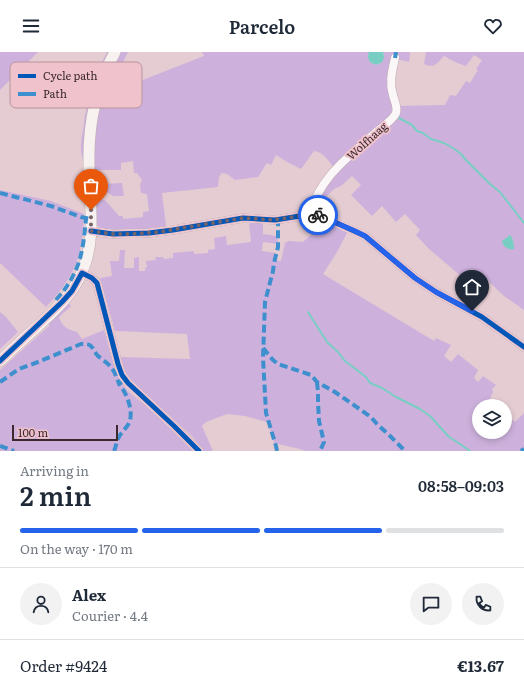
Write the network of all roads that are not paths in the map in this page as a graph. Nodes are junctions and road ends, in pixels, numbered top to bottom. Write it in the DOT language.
graph roads {
  1 [pos="115,52"];
  2 [pos="395,58"];
  3 [pos="111,62"];
  4 [pos="95,108"];
  5 [pos="310,215"];
  6 [pos="91,231"];
  7 [pos="82,273"];
  8 [pos="524,347"];
  9 [pos="0,361"];
  10 [pos="198,451"];
  1 -- 3 [label="main road"];
  2 -- 5 [label="street, Wolfhaag"];
  4 -- 6 [label="main road"];
  5 -- 6 [label="street"];
  5 -- 8 [label="street"];
  6 -- 7 [label="main road"];
  7 -- 9 [label="main road"];
  7 -- 10 [label="street"];
}
